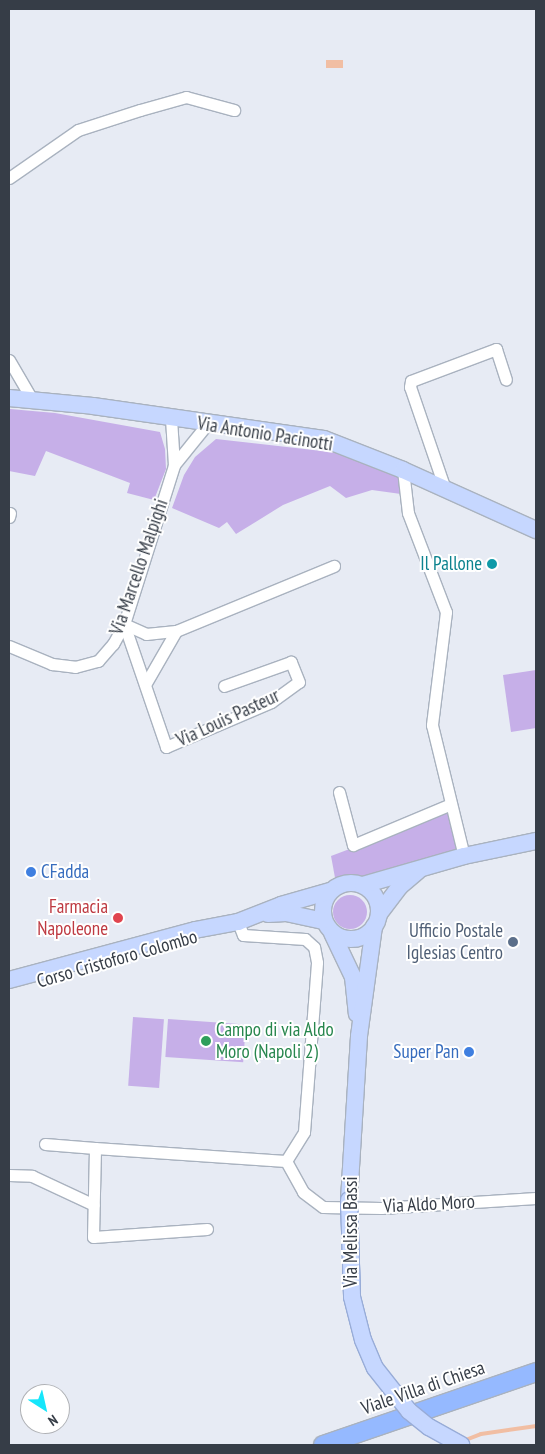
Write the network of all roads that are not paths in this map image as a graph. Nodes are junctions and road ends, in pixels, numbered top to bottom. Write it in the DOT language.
graph roads {
  1 [pos="234,110"];
  2 [pos="9,178"];
  3 [pos="9,360"];
  4 [pos="506,379"];
  5 [pos="9,398"];
  6 [pos="33,400"];
  7 [pos="171,419"];
  8 [pos="208,423"];
  9 [pos="174,465"];
  10 [pos="403,470"];
  11 [pos="445,489"];
  12 [pos="536,530"];
  13 [pos="334,566"];
  14 [pos="124,624"];
  15 [pos="176,631"];
  16 [pos="9,646"];
  17 [pos="146,683"];
  18 [pos="224,686"];
  19 [pos="339,792"];
  20 [pos="451,804"];
  21 [pos="536,841"];
  22 [pos="464,856"];
  23 [pos="421,868"];
  24 [pos="363,885"];
  25 [pos="330,891"];
  26 [pos="261,914"];
  27 [pos="377,920"];
  28 [pos="231,923"];
  29 [pos="328,927"];
  30 [pos="9,980"];
  31 [pos="9,989"];
  32 [pos="359,1036"];
  33 [pos="45,1144"];
  34 [pos="96,1148"];
  35 [pos="286,1161"];
  36 [pos="9,1175"];
  37 [pos="536,1198"];
  38 [pos="94,1204"];
  39 [pos="208,1229"];
  40 [pos="536,1372"];
  41 [pos="323,1445"];
  42 [pos="461,1445"];
  1 -- 2 [label="street"];
  3 -- 6 [label="street"];
  4 -- 11 [label="street"];
  5 -- 6 [label="street, Via Antonio Pacinotti"];
  6 -- 7 [label="street, Via Antonio Pacinotti"];
  7 -- 8 [label="street, Via Antonio Pacinotti"];
  7 -- 9 [label="street, Via Marcello Malpighi"];
  8 -- 9 [label="street, Via Marcello Malpighi"];
  8 -- 10 [label="street, Via Antonio Pacinotti"];
  9 -- 14 [label="street, Via Marcello Malpighi"];
  10 -- 11 [label="street, Via Antonio Pacinotti"];
  10 -- 20 [label="street"];
  11 -- 12 [label="street, Via Antonio Pacinotti"];
  13 -- 15 [label="street"];
  14 -- 15 [label="street"];
  14 -- 16 [label="street, Via Marcello Malpighi"];
  14 -- 17 [label="street, Via Louis Pasteur"];
  15 -- 17 [label="street"];
  17 -- 18 [label="street, Via Louis Pasteur"];
  19 -- 20 [label="street"];
  20 -- 22 [label="street"];
  21 -- 22 [label="street, Corso Cristoforo Colombo"];
  22 -- 23 [label="street, Corso Cristoforo Colombo"];
  23 -- 24 [label="street, Corso Cristoforo Colombo"];
  23 -- 27 [label="street, Corso Cristoforo Colombo"];
  24 -- 25 [label="street, Corso Cristoforo Colombo"];
  24 -- 27 [label="street"];
  25 -- 26 [label="street, Corso Cristoforo Colombo"];
  25 -- 29 [label="street"];
  26 -- 28 [label="street, Corso Cristoforo Colombo"];
  26 -- 29 [label="street, Corso Cristoforo Colombo"];
  27 -- 29 [label="street, Corso Cristoforo Colombo"];
  27 -- 32 [label="street, Via Melissa Bassi"];
  28 -- 30 [label="street, Corso Cristoforo Colombo"];
  28 -- 31 [label="street, Corso Cristoforo Colombo"];
  28 -- 35 [label="street"];
  29 -- 32 [label="street, Via Melissa Bassi"];
  32 -- 42 [label="street, Via Melissa Bassi, bridge"];
  33 -- 34 [label="street"];
  34 -- 35 [label="street"];
  34 -- 38 [label="street"];
  35 -- 37 [label="street, Via Aldo Moro"];
  36 -- 38 [label="street"];
  38 -- 39 [label="street"];
  40 -- 41 [label="main road, Viale Villa di Chiesa"];
}
